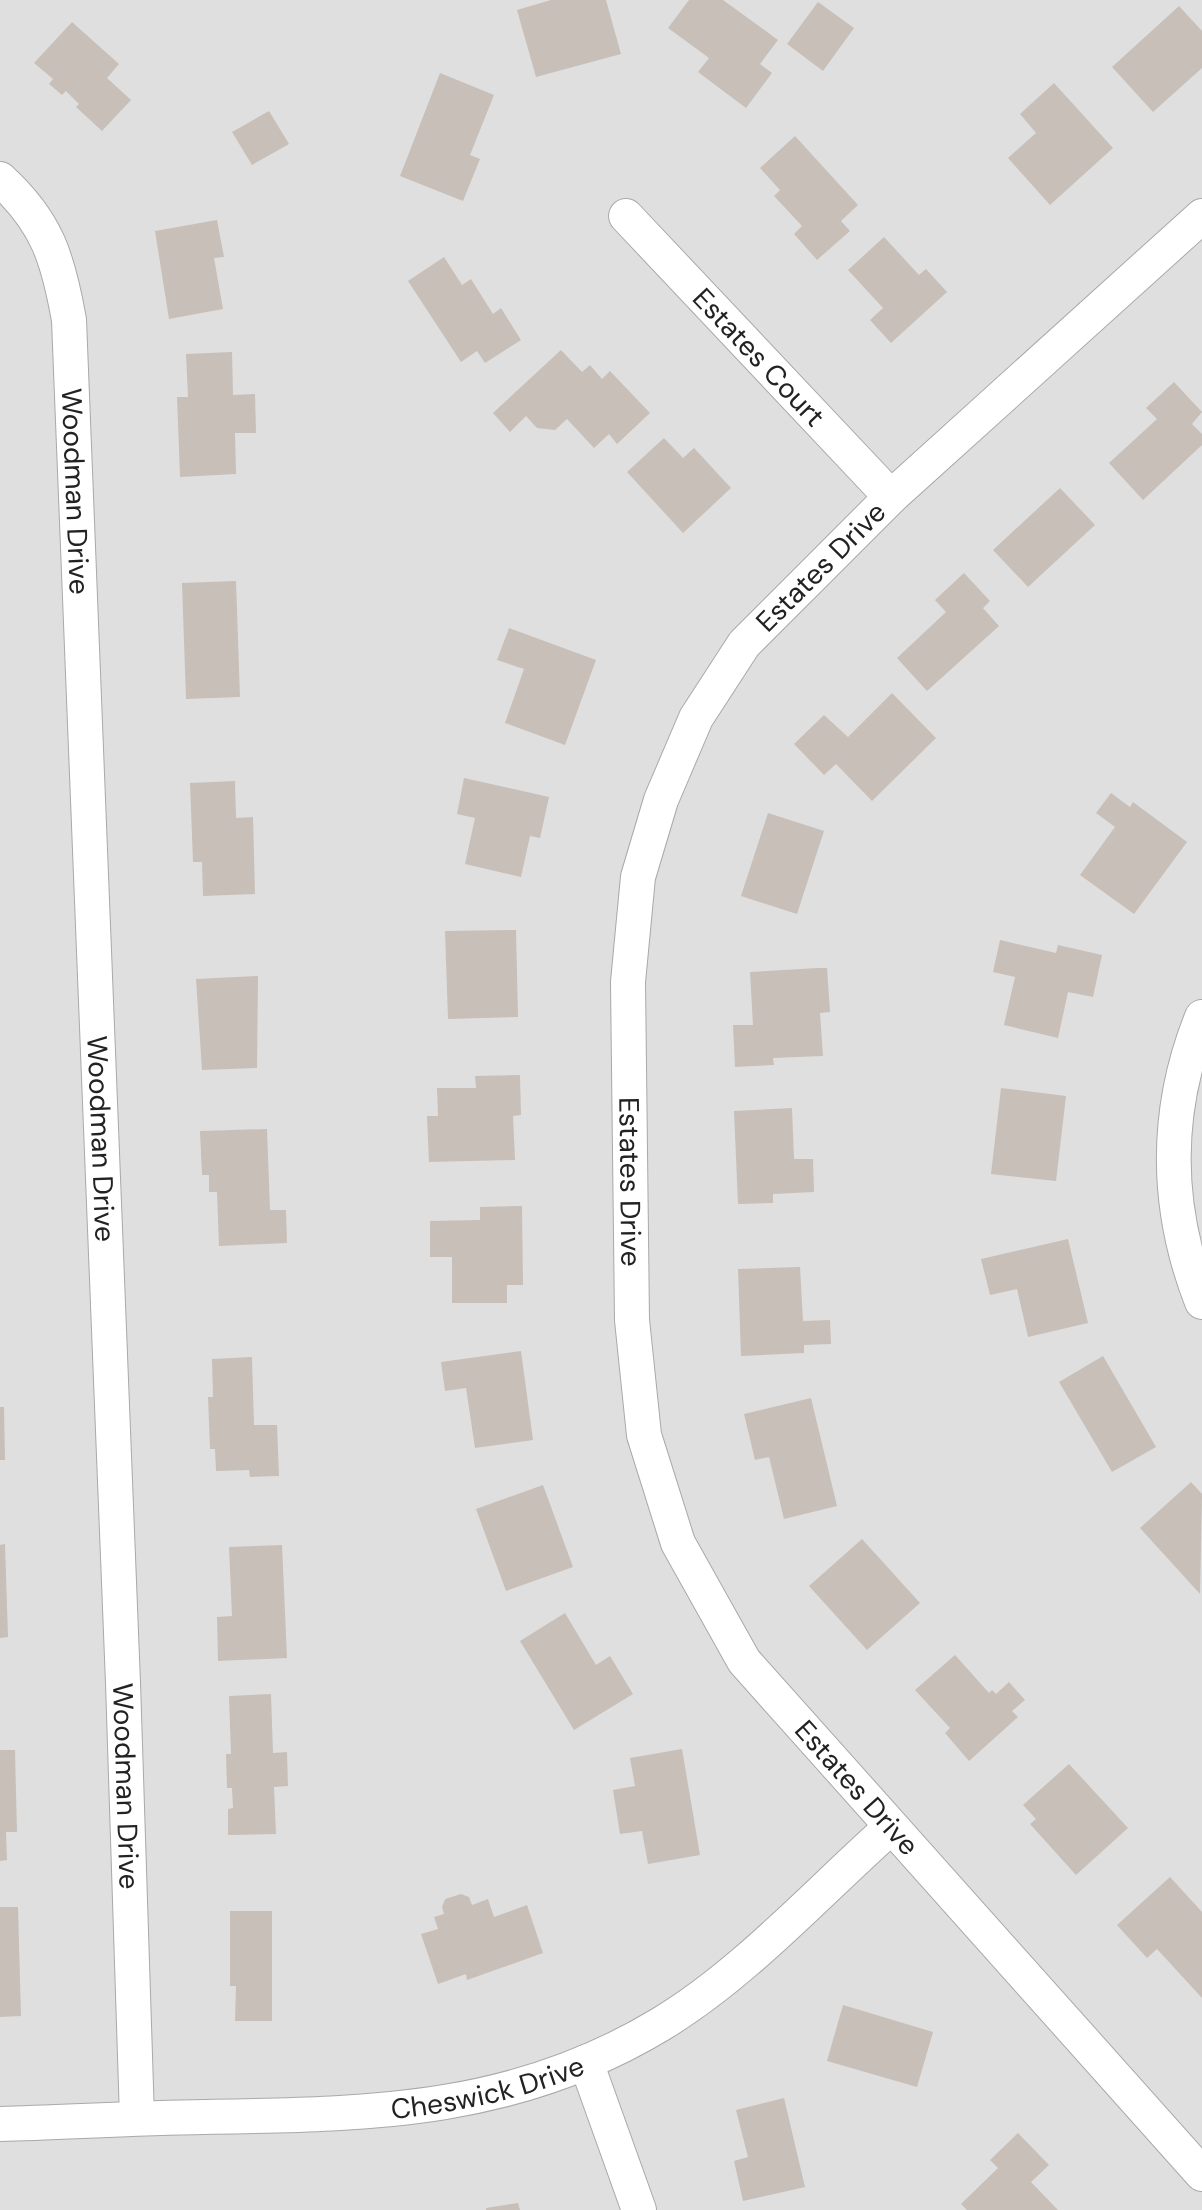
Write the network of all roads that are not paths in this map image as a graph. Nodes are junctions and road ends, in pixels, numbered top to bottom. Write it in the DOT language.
graph roads {
  1 [pos="0,179"];
  2 [pos="626,216"];
  3 [pos="1202,216"];
  4 [pos="891,497"];
  5 [pos="1202,1017"];
  6 [pos="1202,1302"];
  7 [pos="890,1828"];
  8 [pos="586,2062"];
  9 [pos="137,2118"];
  10 [pos="0,2124"];
  11 [pos="1196,2154"];
  12 [pos="639,2210"];
  1 -- 9 [label="street, Woodman Drive"];
  2 -- 4 [label="street, Estates Court"];
  3 -- 4 [label="street, Estates Drive"];
  4 -- 7 [label="street, Estates Drive"];
  5 -- 6 [label="street"];
  7 -- 8 [label="street, Cheswick Drive"];
  7 -- 11 [label="street, Estates Drive"];
  8 -- 9 [label="street, Cheswick Drive"];
  8 -- 12 [label="street"];
  9 -- 10 [label="street, Cheswick Drive"];
}
